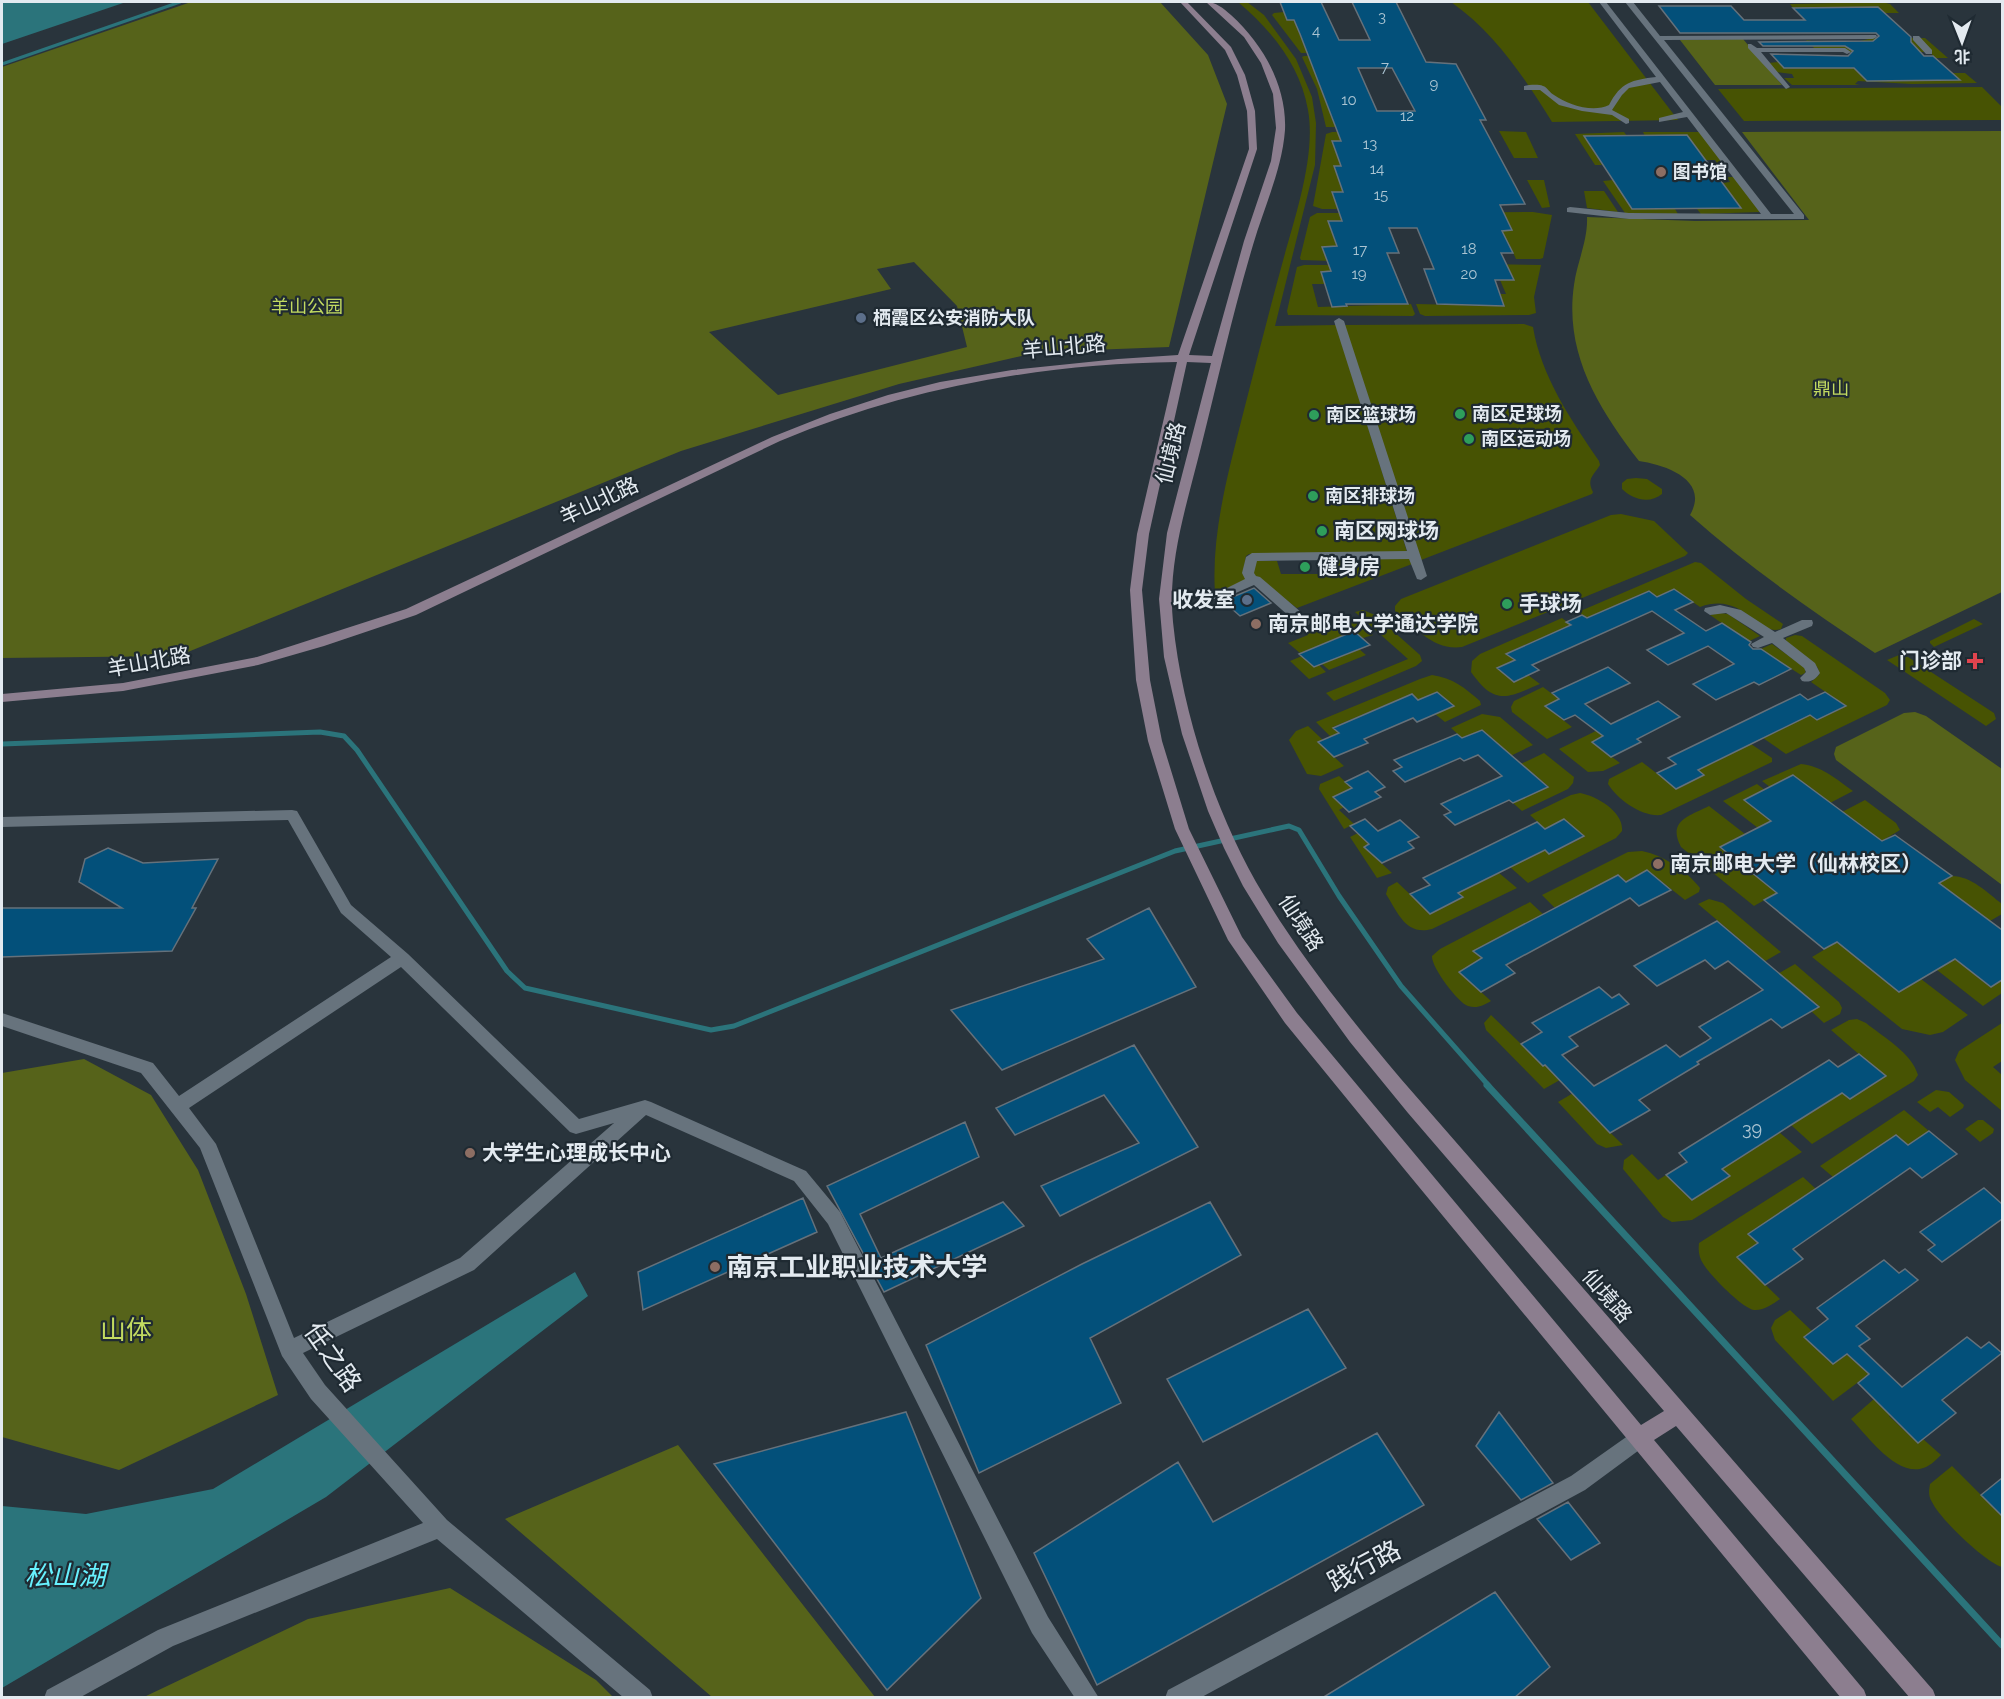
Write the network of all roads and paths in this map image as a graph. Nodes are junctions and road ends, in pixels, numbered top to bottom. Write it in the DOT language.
graph roads {
  1 [pos="1183,2"];
  2 [pos="1209,2"];
  3 [pos="1603,2"];
  4 [pos="1629,2"];
  5 [pos="1782,37"];
  6 [pos="1802,37"];
  7 [pos="1873,37"];
  8 [pos="1658,38"];
  9 [pos="1744,38"];
  10 [pos="1916,38"];
  11 [pos="1860,41"];
  12 [pos="1755,50"];
  13 [pos="1794,50"];
  14 [pos="1813,50"];
  15 [pos="1929,52"];
  16 [pos="1662,79"];
  17 [pos="1786,87"];
  18 [pos="1527,88"];
  19 [pos="1603,110"];
  20 [pos="1690,114"];
  21 [pos="1662,120"];
  22 [pos="1626,121"];
  23 [pos="1570,210"];
  24 [pos="1768,217"];
  25 [pos="1338,321"];
  26 [pos="1184,357"];
  27 [pos="1217,360"];
  28 [pos="1414,555"];
  29 [pos="1421,576"];
  30 [pos="1252,581"];
  31 [pos="1217,596"];
  32 [pos="1710,611"];
  33 [pos="1304,622"];
  34 [pos="1807,623"];
  35 [pos="1774,638"];
  36 [pos="1758,644"];
  37 [pos="1807,678"];
  38 [pos="2,698"];
  39 [pos="2,822"];
  40 [pos="402,958"];
  41 [pos="2,1020"];
  42 [pos="177,1107"];
  43 [pos="645,1107"];
  44 [pos="290,1350"];
  45 [pos="1678,1413"];
  46 [pos="1639,1438"];
  47 [pos="440,1527"];
  48 [pos="55,1698"];
  49 [pos="642,1698"];
  50 [pos="1088,1698"];
  51 [pos="1176,1698"];
  52 [pos="1856,1698"];
  53 [pos="1925,1698"];
  1 -- 26 [label="main road, 仙境路"];
  2 -- 27 [label="main road, 仙境路"];
  3 -- 16 [label="street"];
  4 -- 8 [label="street"];
  5 -- 6 [label="street"];
  5 -- 9 [label="street"];
  5 -- 13 [label="street"];
  6 -- 7 [label="street"];
  6 -- 14 [label="street"];
  8 -- 9 [label="street"];
  8 -- 24 [label="street"];
  9 -- 12 [label="street"];
  10 -- 15 [label="street"];
  11 -- 14 [label="street"];
  12 -- 13 [label="street"];
  12 -- 17 [label="street"];
  13 -- 14 [label="street"];
  16 -- 19 [label="street"];
  16 -- 20 [label="street"];
  18 -- 19 [label="street"];
  19 -- 22 [label="street"];
  20 -- 21 [label="street"];
  20 -- 24 [label="street"];
  23 -- 24 [label="street"];
  25 -- 28 [label="street"];
  26 -- 27 [label="main road, 羊山北路"];
  26 -- 38 [label="main road, 羊山北路"];
  26 -- 46 [label="main road, 仙境路"];
  27 -- 45 [label="main road, 仙境路"];
  28 -- 29 [label="street"];
  28 -- 30 [label="street"];
  30 -- 31 [label="street"];
  30 -- 33 [label="street"];
  32 -- 35 [label="street"];
  34 -- 35 [label="street"];
  35 -- 36 [label="street"];
  35 -- 37 [label="street"];
  39 -- 40 [label="street"];
  40 -- 42 [label="street"];
  40 -- 43 [label="street"];
  41 -- 42 [label="street, 任之路"];
  42 -- 44 [label="street, 任之路"];
  43 -- 44 [label="street"];
  43 -- 50 [label="street"];
  44 -- 47 [label="street, 任之路"];
  45 -- 46 [label="main road"];
  45 -- 53 [label="main road, 仙境路"];
  46 -- 51 [label="street, 践行路"];
  46 -- 52 [label="main road, 仙境路"];
  47 -- 48 [label="street"];
  47 -- 49 [label="street, 任之路"];
}
